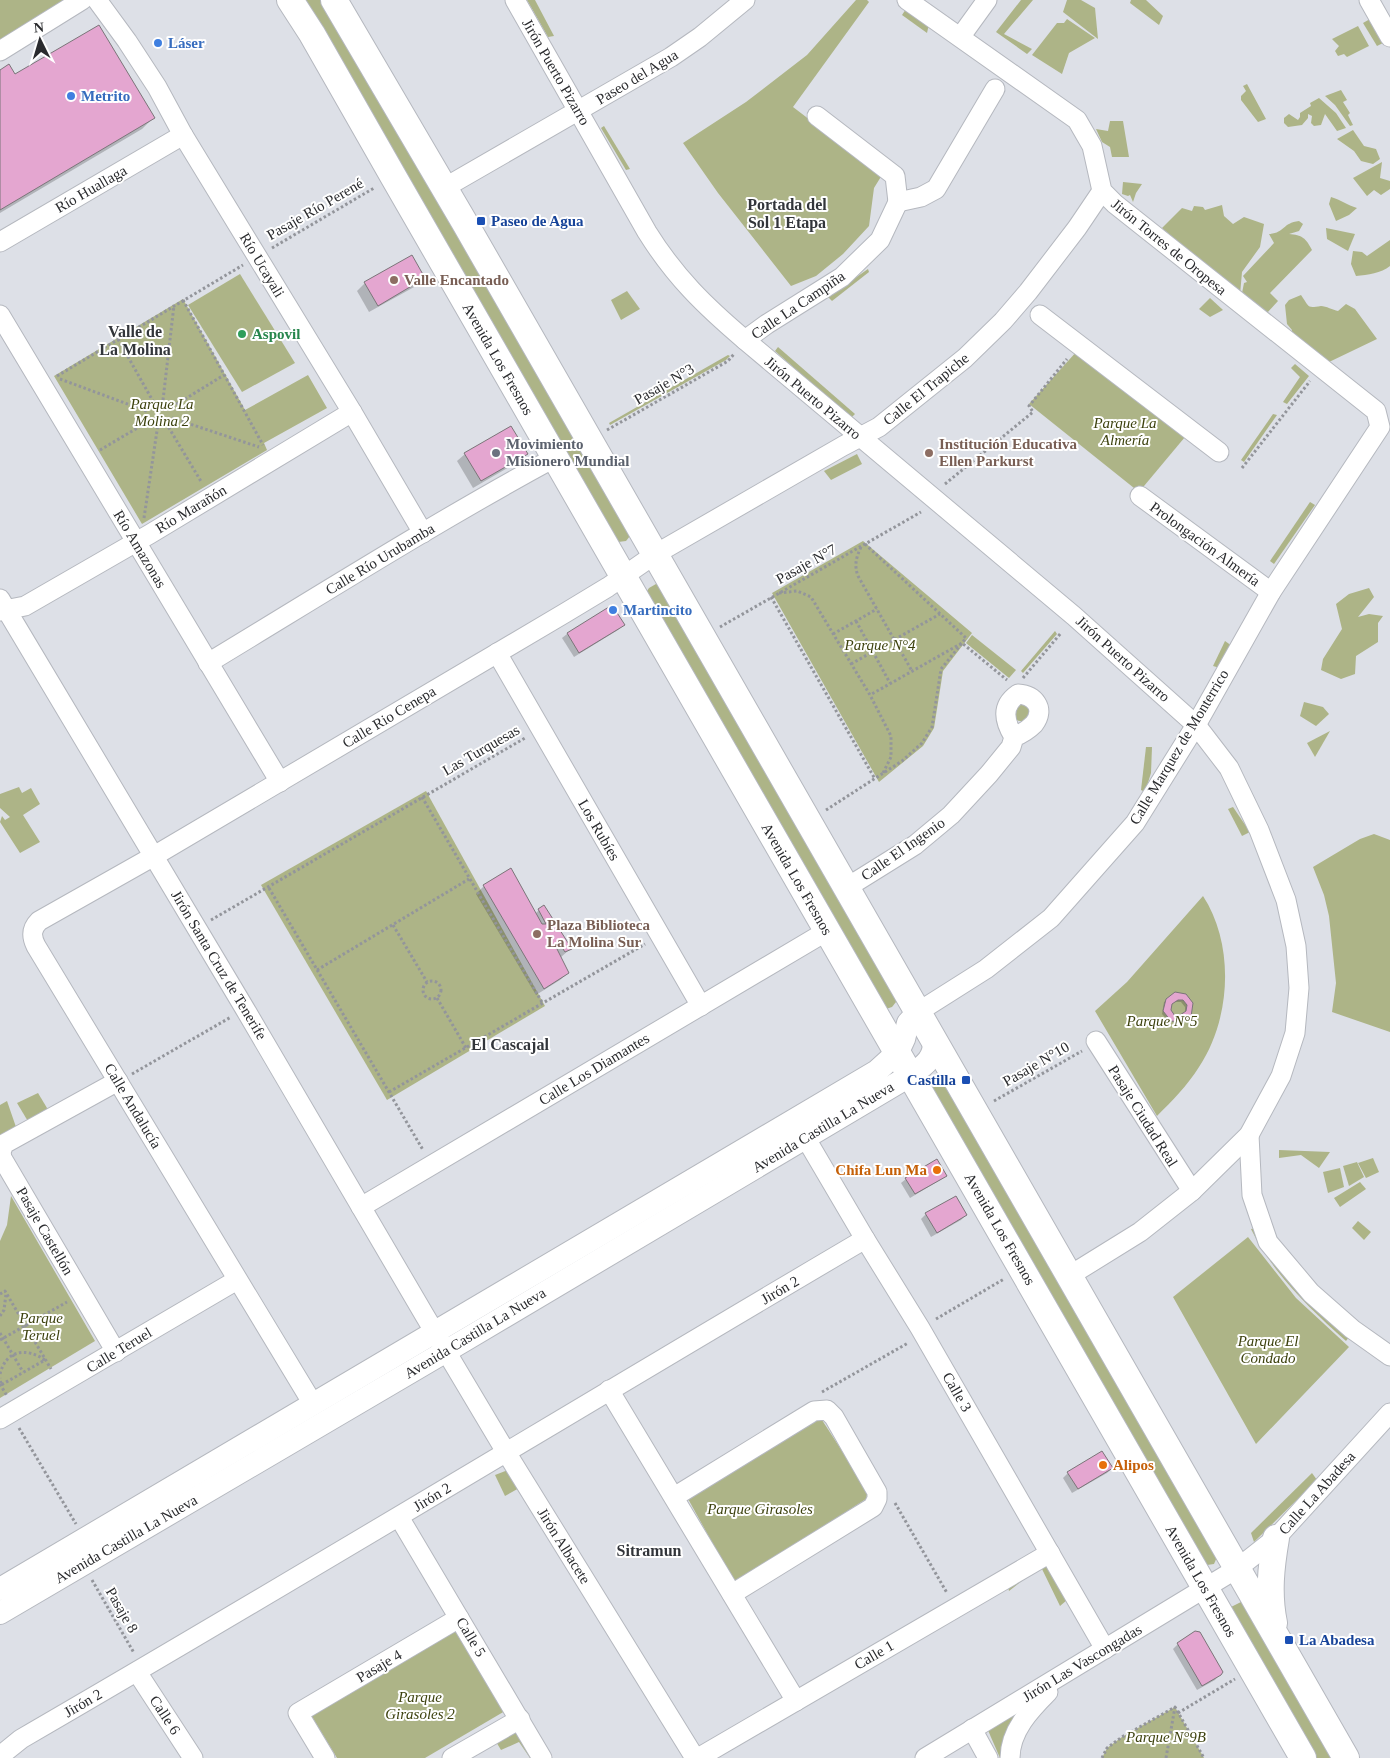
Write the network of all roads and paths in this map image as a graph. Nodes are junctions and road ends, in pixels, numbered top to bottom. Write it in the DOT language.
graph roads {
  1 [pos="82,0"];
  2 [pos="97,0"];
  3 [pos="290,0"];
  4 [pos="334,0"];
  5 [pos="515,0"];
  6 [pos="745,0"];
  7 [pos="907,0"];
  8 [pos="986,0"];
  9 [pos="1369,0"];
  10 [pos="961,36"];
  11 [pos="1390,37"];
  12 [pos="0,51"];
  13 [pos="995,89"];
  14 [pos="578,112"];
  15 [pos="817,116"];
  16 [pos="183,135"];
  17 [pos="393,176"];
  18 [pos="444,188"];
  19 [pos="1102,191"];
  20 [pos="898,202"];
  21 [pos="0,242"];
  22 [pos="257,256"];
  23 [pos="183,300"];
  24 [pos="174,305"];
  25 [pos="1040,315"];
  26 [pos="0,316"];
  27 [pos="118,339"];
  28 [pos="745,340"];
  29 [pos="1070,356"];
  30 [pos="224,375"];
  31 [pos="1313,376"];
  32 [pos="163,400"];
  33 [pos="154,403"];
  34 [pos="172,407"];
  35 [pos="149,412"];
  36 [pos="352,412"];
  37 [pos="172,418"];
  38 [pos="151,420"];
  39 [pos="166,423"];
  40 [pos="158,424"];
  41 [pos="1380,427"];
  42 [pos="860,437"];
  43 [pos="589,440"];
  44 [pos="100,450"];
  45 [pos="1219,452"];
  46 [pos="554,458"];
  47 [pos="1242,468"];
  48 [pos="204,485"];
  49 [pos="943,486"];
  50 [pos="1140,496"];
  51 [pos="921,512"];
  52 [pos="423,533"];
  53 [pos="133,536"];
  54 [pos="863,545"];
  55 [pos="654,555"];
  56 [pos="623,577"];
  57 [pos="1271,592"];
  58 [pos="776,594"];
  59 [pos="771,597"];
  60 [pos="2,606"];
  61 [pos="877,609"];
  62 [pos="940,614"];
  63 [pos="856,621"];
  64 [pos="1061,633"];
  65 [pos="834,634"];
  66 [pos="702,638"];
  67 [pos="894,639"];
  68 [pos="962,643"];
  69 [pos="873,652"];
  70 [pos="497,653"];
  71 [pos="208,663"];
  72 [pos="851,664"];
  73 [pos="912,671"];
  74 [pos="1019,682"];
  75 [pos="890,683"];
  76 [pos="1011,684"];
  77 [pos="870,695"];
  78 [pos="1196,725"];
  79 [pos="540,729"];
  80 [pos="1014,737"];
  81 [pos="883,774"];
  82 [pos="876,779"];
  83 [pos="280,782"];
  84 [pos="422,798"];
  85 [pos="808,822"];
  86 [pos="154,856"];
  87 [pos="470,879"];
  88 [pos="269,888"];
  89 [pos="846,888"];
  90 [pos="210,921"];
  91 [pos="393,925"];
  92 [pos="826,930"];
  93 [pos="660,934"];
  94 [pos="317,970"];
  95 [pos="427,982"];
  96 [pos="437,998"];
  97 [pos="542,1004"];
  98 [pos="701,1006"];
  99 [pos="245,1009"];
  100 [pos="918,1012"];
  101 [pos="934,1040"];
  102 [pos="1090,1045"];
  103 [pos="466,1048"];
  104 [pos="898,1052"];
  105 [pos="911,1075"];
  106 [pos="118,1081"];
  107 [pos="389,1092"];
  108 [pos="991,1103"];
  109 [pos="1250,1135"];
  110 [pos="805,1137"];
  111 [pos="425,1154"];
  112 [pos="1192,1191"];
  113 [pos="361,1207"];
  114 [pos="864,1240"];
  115 [pos="1069,1276"];
  116 [pos="1005,1279"];
  117 [pos="238,1280"];
  118 [pos="5,1292"];
  119 [pos="0,1294"];
  120 [pos="81,1294"];
  121 [pos="0,1316"];
  122 [pos="25,1326"];
  123 [pos="920,1328"];
  124 [pos="0,1333"];
  125 [pos="2,1339"];
  126 [pos="440,1342"];
  127 [pos="116,1352"];
  128 [pos="13,1355"];
  129 [pos="1390,1356"];
  130 [pos="45,1360"];
  131 [pos="23,1372"];
  132 [pos="0,1374"];
  133 [pos="0,1378"];
  134 [pos="60,1385"];
  135 [pos="609,1390"];
  136 [pos="313,1404"];
  137 [pos="1390,1412"];
  138 [pos="7,1416"];
  139 [pos="506,1452"];
  140 [pos="674,1497"];
  141 [pos="400,1517"];
  142 [pos="1276,1538"];
  143 [pos="84,1552"];
  144 [pos="1050,1553"];
  145 [pos="1238,1568"];
  146 [pos="0,1589"];
  147 [pos="1206,1589"];
  148 [pos="732,1594"];
  149 [pos="0,1613"];
  150 [pos="460,1618"];
  151 [pos="1277,1638"];
  152 [pos="1105,1649"];
  153 [pos="140,1670"];
  154 [pos="1068,1671"];
  155 [pos="1235,1679"];
  156 [pos="796,1701"];
  157 [pos="1175,1708"];
  158 [pos="1178,1713"];
  159 [pos="520,1719"];
  160 [pos="972,1729"];
  161 [pos="0,1756"];
  162 [pos="193,1758"];
  163 [pos="324,1758"];
  164 [pos="452,1758"];
  165 [pos="542,1758"];
  166 [pos="697,1758"];
  167 [pos="925,1758"];
  168 [pos="988,1758"];
  169 [pos="1010,1758"];
  170 [pos="1102,1758"];
  171 [pos="1166,1758"];
  172 [pos="1204,1758"];
  173 [pos="1303,1758"];
  174 [pos="1346,1758"];
  1 -- 12 [label="street"];
  2 -- 16 [label="street, Río Ucayali"];
  3 -- 17 [label="main road, Avenida Los Fresnos"];
  4 -- 18 [label="main road"];
  5 -- 14 [label="street, Jirón Puerto Pizarro"];
  6 -- 14 [label="street, Paseo del Agua"];
  7 -- 10 [label="street, Jirón Torres de Oropesa"];
  8 -- 10 [label="street"];
  9 -- 11 [label="street"];
  10 -- 19 [label="street, Jirón Torres de Oropesa"];
  13 -- 20 [label="street"];
  14 -- 18 [label="street, Paseo del Agua"];
  14 -- 28 [label="street, Jirón Puerto Pizarro"];
  15 -- 20 [label="street"];
  16 -- 21 [label="street, Río Huallaga"];
  16 -- 22 [label="street, Río Ucayali"];
  17 -- 22 [label="path, Pasaje Río Perené"];
  17 -- 46 [label="main road, Avenida Los Fresnos"];
  18 -- 43 [label="main road"];
  19 -- 41 [label="street, Jirón Torres de Oropesa"];
  19 -- 42 [label="street, Calle El Trapiche"];
  20 -- 28 [label="street, Calle La Campiña"];
  22 -- 23 [label="path, Pasaje Río Perené"];
  22 -- 36 [label="street, Río Ucayali"];
  23 -- 24 [label="path, Pasaje Río Perené"];
  23 -- 30 [label="path"];
  24 -- 27 [label="path, Pasaje Río Perené"];
  24 -- 32 [label="path"];
  25 -- 45 [label="street"];
  26 -- 53 [label="street, Río Amazonas"];
  27 -- 33 [label="path"];
  27 -- 35 [label="path, Pasaje Río Perené"];
  28 -- 42 [label="street, Jirón Puerto Pizarro"];
  28 -- 43 [label="path, Pasaje N°3"];
  29 -- 49 [label="path"];
  30 -- 34 [label="path"];
  30 -- 37 [label="path"];
  31 -- 47 [label="path"];
  36 -- 52 [label="street, Río Ucayali"];
  36 -- 53 [label="street, Río Marañón"];
  38 -- 44 [label="path"];
  39 -- 48 [label="path"];
  40 -- 53 [label="path"];
  41 -- 57 [label="street, Calle Marquez de Monterrico"];
  42 -- 55 [label="street, Calle El Trapiche"];
  42 -- 78 [label="street, Jirón Puerto Pizarro"];
  43 -- 55 [label="main road"];
  46 -- 52 [label="street, Calle Río Urubamba"];
  46 -- 56 [label="main road, Avenida Los Fresnos"];
  50 -- 57 [label="street, Prolongación Almería"];
  51 -- 54 [label="path, Pasaje N°7"];
  52 -- 71 [label="street, Calle Río Urubamba"];
  53 -- 60 [label="street, Río Marañón"];
  53 -- 71 [label="street, Río Amazonas"];
  54 -- 58 [label="path, Pasaje N°7"];
  54 -- 61 [label="path"];
  54 -- 62 [label="path"];
  55 -- 56 [label="street, Calle El Trapiche"];
  55 -- 66 [label="main road"];
  56 -- 70 [label="street, Calle Rio Cenepa"];
  56 -- 92 [label="main road, Avenida Los Fresnos"];
  57 -- 78 [label="street, Calle Marquez de Monterrico"];
  58 -- 59 [label="path, Pasaje N°7"];
  58 -- 65 [label="path"];
  59 -- 66 [label="path, Pasaje N°7"];
  59 -- 82 [label="path"];
  60 -- 86 [label="street, Jirón Santa Cruz de Tenerife"];
  61 -- 63 [label="path"];
  61 -- 67 [label="path"];
  62 -- 67 [label="path"];
  62 -- 68 [label="path"];
  63 -- 65 [label="path"];
  63 -- 69 [label="path"];
  64 -- 74 [label="path"];
  65 -- 72 [label="path"];
  66 -- 85 [label="main road"];
  67 -- 69 [label="path"];
  67 -- 73 [label="path"];
  68 -- 73 [label="path"];
  68 -- 76 [label="path"];
  68 -- 81 [label="path"];
  69 -- 72 [label="path"];
  69 -- 75 [label="path"];
  70 -- 79 [label="street, Los Rubíes"];
  70 -- 83 [label="street, Calle Rio Cenepa"];
  71 -- 83 [label="street, Río Amazonas"];
  72 -- 77 [label="path"];
  73 -- 75 [label="path"];
  75 -- 77 [label="path"];
  77 -- 81 [label="path"];
  78 -- 100 [label="street, Calle Marquez de Monterrico"];
  78 -- 109 [label="street, Jirón Puerto Pizarro"];
  79 -- 84 [label="path, Las Turquesas"];
  79 -- 93 [label="street, Los Rubíes"];
  80 -- 89 [label="street, Calle El Ingenio"];
  81 -- 82 [label="path"];
  82 -- 85 [label="path"];
  83 -- 86 [label="street, Calle Rio Cenepa"];
  84 -- 87 [label="path"];
  84 -- 88 [label="path, Las Turquesas"];
  85 -- 89 [label="main road"];
  86 -- 99 [label="street, Jirón Santa Cruz de Tenerife"];
  86 -- 106 [label="street, Calle Andalucía"];
  87 -- 91 [label="path"];
  87 -- 97 [label="path"];
  88 -- 90 [label="path, Las Turquesas"];
  88 -- 94 [label="path"];
  89 -- 100 [label="main road"];
  91 -- 94 [label="path"];
  91 -- 95 [label="path"];
  92 -- 98 [label="street, Calle Los Diamantes"];
  92 -- 104 [label="main road, Avenida Los Fresnos"];
  93 -- 97 [label="path"];
  93 -- 98 [label="street, Los Rubíes"];
  94 -- 107 [label="path"];
  95 -- 96 [label="path"];
  95 -- 96 [label="path"];
  96 -- 103 [label="path"];
  97 -- 103 [label="path"];
  98 -- 113 [label="street, Calle Los Diamantes"];
  99 -- 106 [label="path"];
  99 -- 113 [label="street, Jirón Santa Cruz de Tenerife"];
  100 -- 101 [label="main road"];
  100 -- 104 [label="street, Avenida Castilla La Nueva"];
  101 -- 105 [label="street, Avenida Castilla La Nueva"];
  101 -- 115 [label="main road"];
  102 -- 108 [label="path, Pasaje N°10"];
  102 -- 112 [label="street, Pasaje Ciudad Real"];
  103 -- 107 [label="path"];
  104 -- 105 [label="main road, Avenida Los Fresnos"];
  104 -- 126 [label="street, Avenida Castilla La Nueva"];
  105 -- 110 [label="street, Avenida Castilla La Nueva"];
  105 -- 147 [label="main road, Avenida Los Fresnos"];
  106 -- 117 [label="street, Calle Andalucía"];
  106 -- 120 [label="street, Pasaje Castellón"];
  107 -- 111 [label="path"];
  109 -- 112 [label="street"];
  109 -- 129 [label="street"];
  110 -- 114 [label="street, Calle 3"];
  110 -- 126 [label="street, Avenida Castilla La Nueva"];
  112 -- 115 [label="street"];
  113 -- 126 [label="street, Jirón Santa Cruz de Tenerife"];
  114 -- 123 [label="street, Calle 3"];
  114 -- 135 [label="street, Jirón 2"];
  115 -- 145 [label="main road"];
  116 -- 123 [label="path"];
  117 -- 127 [label="street, Calle Teruel"];
  117 -- 136 [label="street, Calle Andalucía"];
  118 -- 119 [label="path"];
  118 -- 121 [label="path"];
  118 -- 122 [label="path"];
  120 -- 122 [label="path"];
  120 -- 127 [label="street, Pasaje Castellón"];
  122 -- 125 [label="path"];
  122 -- 130 [label="path"];
  123 -- 144 [label="street, Calle 3"];
  124 -- 125 [label="path"];
  125 -- 128 [label="path"];
  126 -- 136 [label="street, Avenida Castilla La Nueva"];
  126 -- 139 [label="street, Jirón Albacete"];
  126 -- 143 [label="street, Avenida Castilla La Nueva"];
  127 -- 134 [label="street, Calle Teruel"];
  128 -- 130 [label="path"];
  128 -- 131 [label="path"];
  128 -- 132 [label="path"];
  130 -- 131 [label="path"];
  130 -- 134 [label="path"];
  131 -- 133 [label="path"];
  134 -- 138 [label="street, Calle Teruel"];
  135 -- 139 [label="street, Jirón 2"];
  135 -- 140 [label="street"];
  136 -- 143 [label="street, Avenida Castilla La Nueva"];
  137 -- 142 [label="street, Calle La Abadesa"];
  138 -- 143 [label="path, Pasaje 8"];
  139 -- 141 [label="street, Jirón 2"];
  139 -- 166 [label="street, Jirón Albacete"];
  140 -- 148 [label="street"];
  140 -- 148 [label="street"];
  141 -- 150 [label="street, Calle 5"];
  141 -- 153 [label="street, Jirón 2"];
  142 -- 145 [label="street, Calle La Abadesa"];
  142 -- 151 [label="main road"];
  143 -- 146 [label="street, Avenida Castilla La Nueva"];
  143 -- 149 [label="street, Avenida Castilla La Nueva"];
  143 -- 153 [label="path, Pasaje 8"];
  144 -- 152 [label="street, Calle 3"];
  144 -- 156 [label="street, Calle 1"];
  145 -- 147 [label="street, Jirón Las Vascongadas"];
  145 -- 151 [label="main road"];
  147 -- 152 [label="street, Jirón Las Vascongadas"];
  147 -- 173 [label="main road, Avenida Los Fresnos"];
  148 -- 156 [label="street"];
  150 -- 159 [label="street, Calle 5"];
  150 -- 163 [label="street, Pasaje 4"];
  151 -- 174 [label="main road"];
  152 -- 154 [label="street, Jirón Las Vascongadas"];
  153 -- 161 [label="street, Jirón 2"];
  153 -- 162 [label="street, Calle 6"];
  154 -- 160 [label="street, Jirón Las Vascongadas"];
  154 -- 169 [label="street"];
  155 -- 158 [label="path"];
  156 -- 166 [label="street, Calle 1"];
  157 -- 158 [label="path"];
  157 -- 170 [label="path"];
  157 -- 171 [label="path"];
  158 -- 172 [label="path"];
  159 -- 164 [label="street"];
  159 -- 165 [label="street, Calle 5"];
  160 -- 167 [label="street, Jirón Las Vascongadas"];
  160 -- 168 [label="street"];
}
